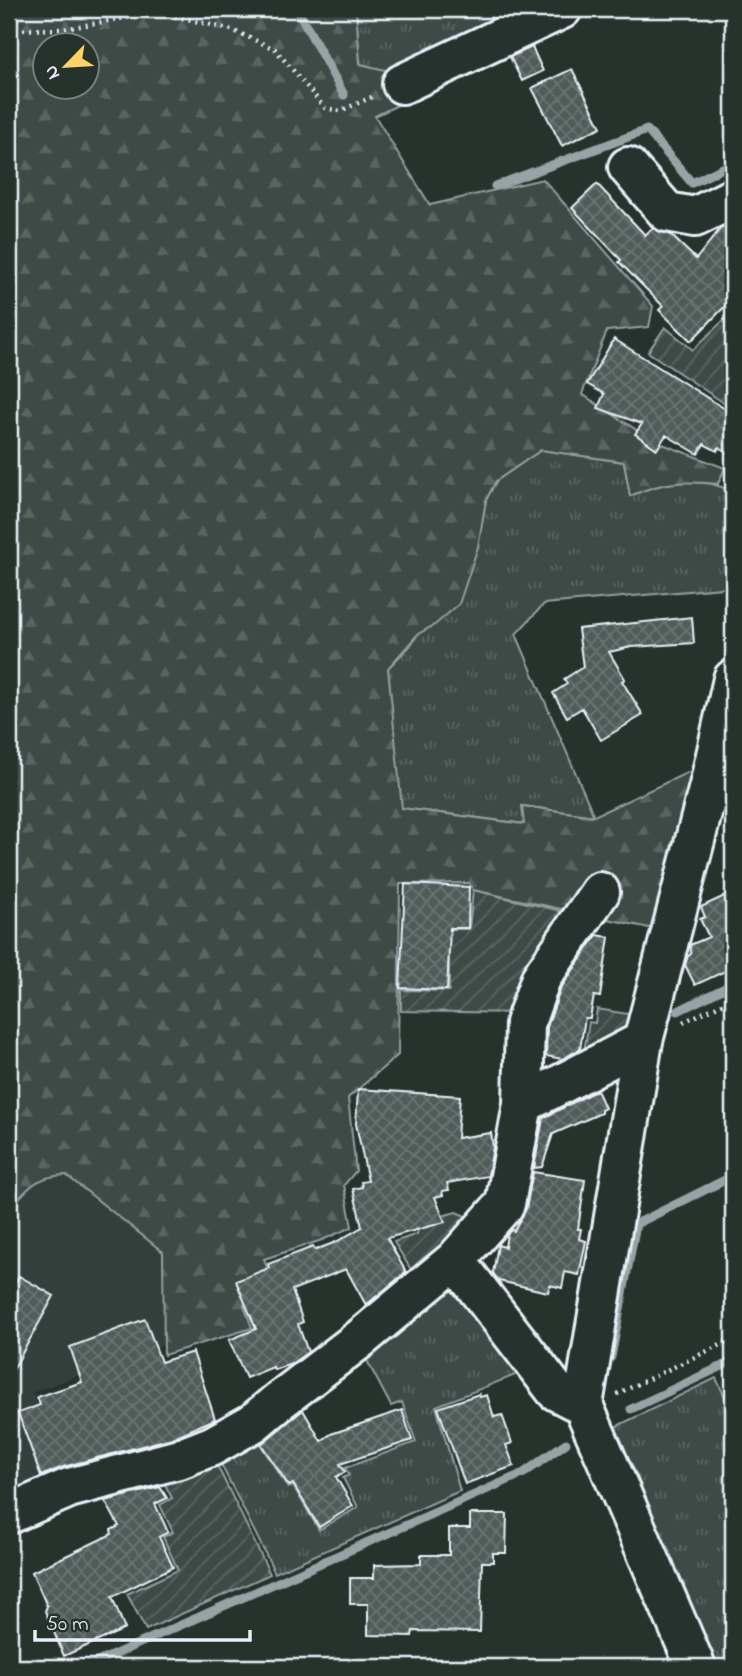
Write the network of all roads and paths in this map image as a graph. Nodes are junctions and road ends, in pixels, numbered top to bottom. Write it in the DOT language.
graph roads {
  1 [pos="562,9"];
  2 [pos="9,30"];
  3 [pos="402,84"];
  4 [pos="628,167"];
  5 [pos="733,198"];
  6 [pos="733,679"];
  7 [pos="600,892"];
  8 [pos="733,999"];
  9 [pos="643,1041"];
  10 [pos="523,1104"];
  11 [pos="455,1260"];
  12 [pos="733,1339"];
  13 [pos="583,1405"];
  14 [pos="9,1514"];
  15 [pos="696,1667"];
  1 -- 3 [label="street"];
  2 -- 3 [label="path"];
  4 -- 5 [label="street"];
  6 -- 9 [label="street"];
  7 -- 10 [label="street"];
  8 -- 9 [label="path"];
  9 -- 10 [label="street"];
  9 -- 13 [label="street"];
  10 -- 11 [label="street"];
  11 -- 13 [label="street"];
  11 -- 14 [label="street"];
  12 -- 13 [label="path"];
  13 -- 15 [label="street"];
}
